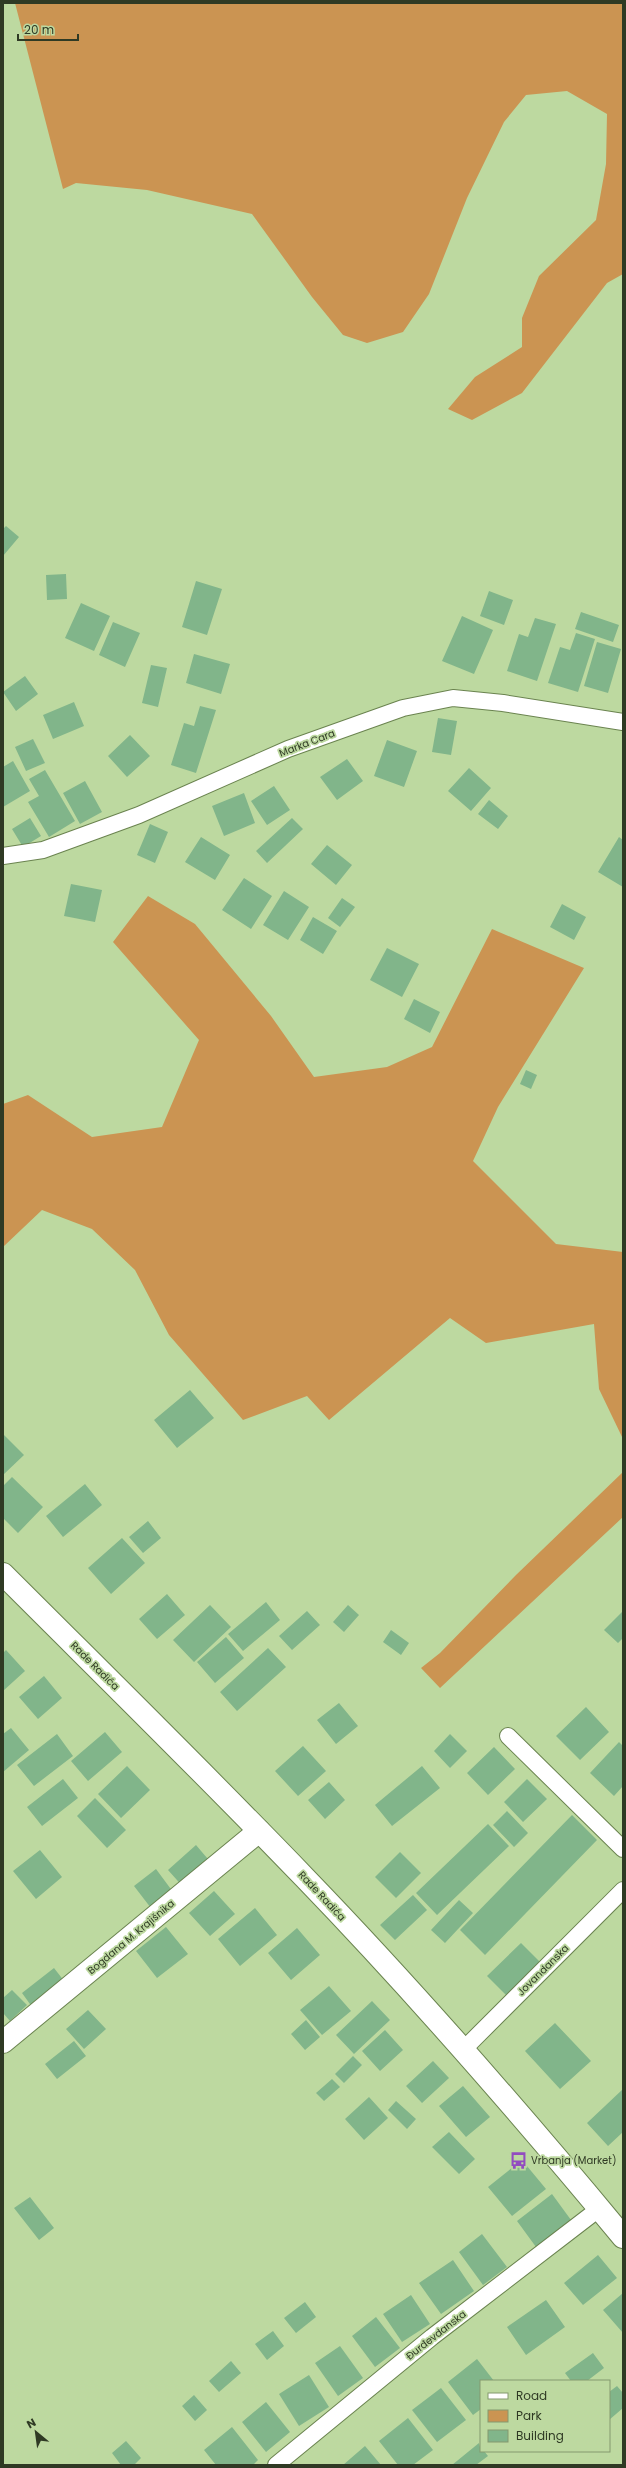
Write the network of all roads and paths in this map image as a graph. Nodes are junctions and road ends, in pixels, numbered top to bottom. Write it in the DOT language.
graph roads {
  1 [pos="623,722"];
  2 [pos="3,856"];
  3 [pos="3,1574"];
  4 [pos="508,1736"];
  5 [pos="259,1831"];
  6 [pos="623,1849"];
  7 [pos="623,1890"];
  8 [pos="3,2042"];
  9 [pos="464,2049"];
  10 [pos="600,2208"];
  11 [pos="623,2237"];
  12 [pos="276,2465"];
  1 -- 2 [label="street, Marka Cara"];
  3 -- 5 [label="main road, Rade Radića"];
  4 -- 6 [label="street"];
  5 -- 8 [label="main road, Bogdana M. Krajišnika"];
  5 -- 9 [label="main road, Rade Radića"];
  7 -- 9 [label="street, Jovandanska"];
  9 -- 10 [label="main road, Rade Radića"];
  10 -- 11 [label="main road, Rade Radića"];
  10 -- 12 [label="street, Đurđevdanska"];
}
